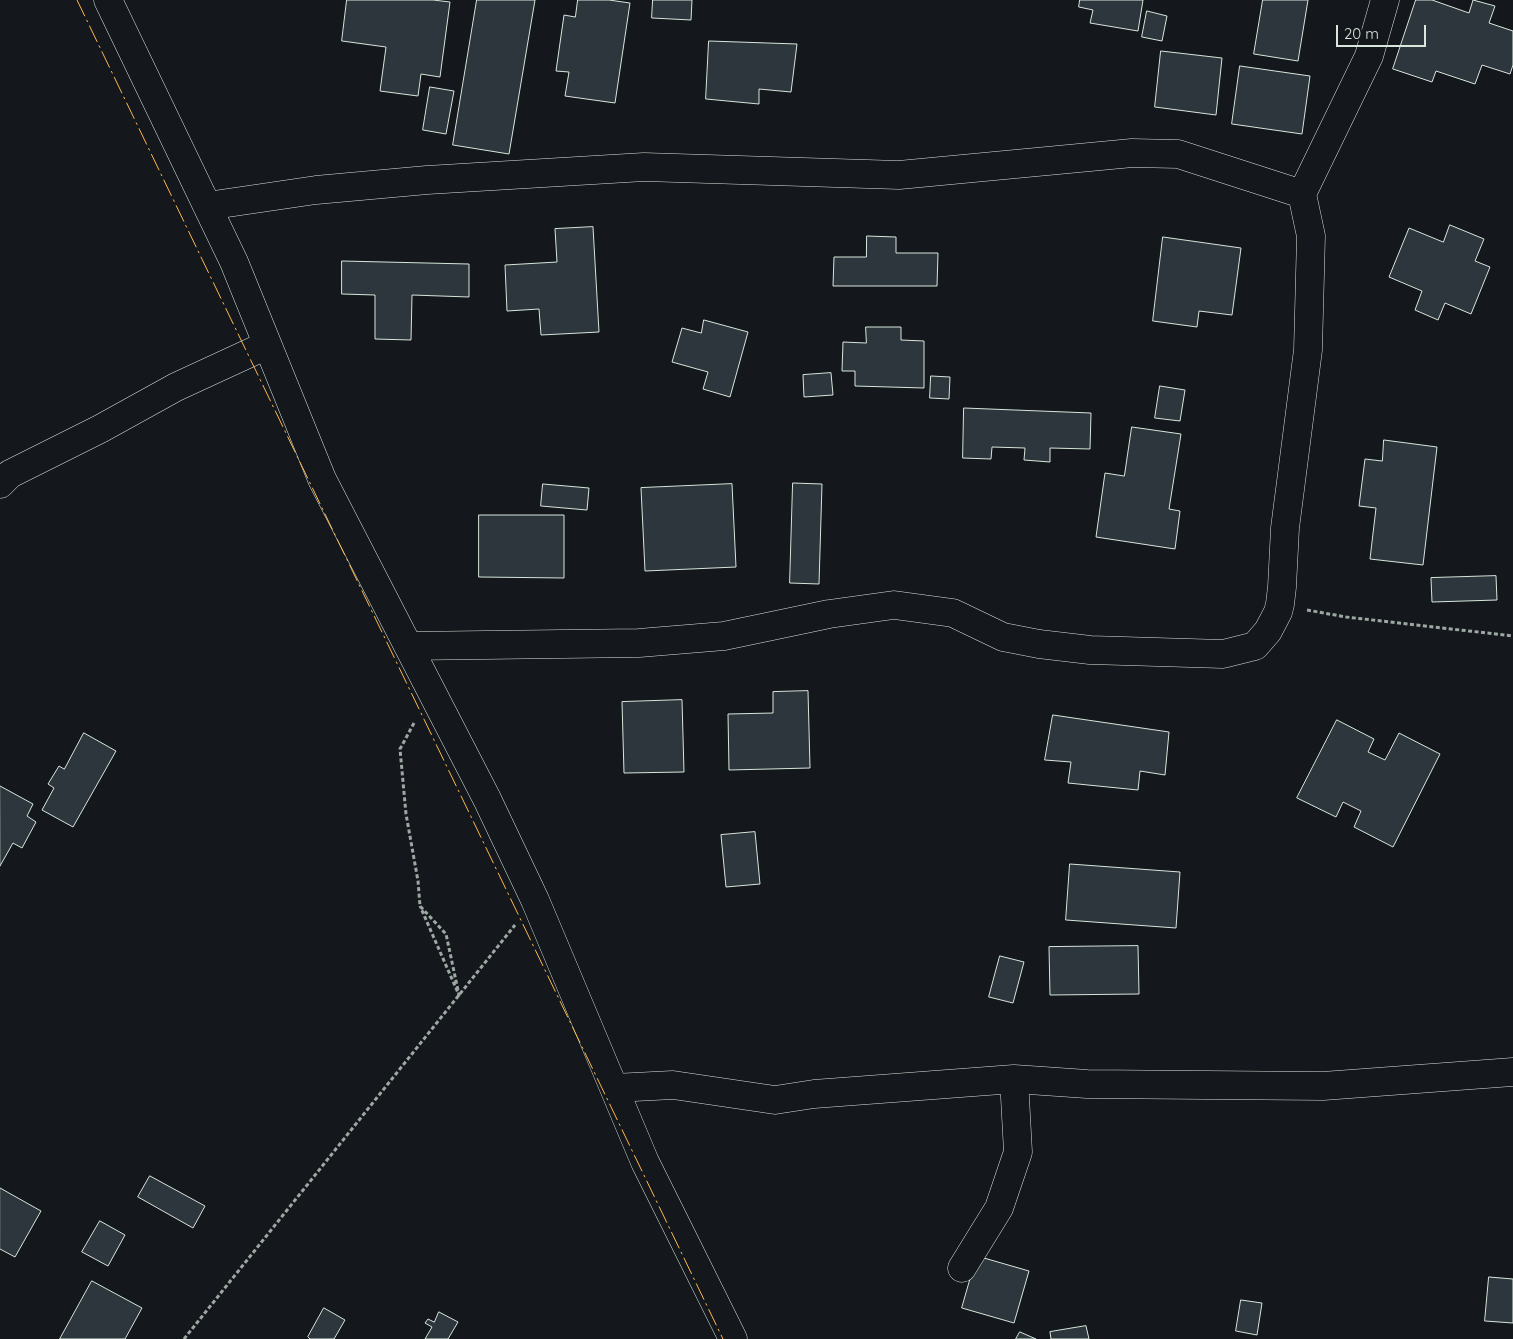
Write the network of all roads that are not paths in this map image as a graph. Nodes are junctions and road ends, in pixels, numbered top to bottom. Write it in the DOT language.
graph roads {
  1 [pos="108,0"];
  2 [pos="1385,0"];
  3 [pos="1302,194"];
  4 [pos="207,206"];
  5 [pos="268,345"];
  6 [pos="0,484"];
  7 [pos="408,646"];
  8 [pos="1513,1072"];
  9 [pos="1014,1079"];
  10 [pos="614,1088"];
  11 [pos="962,1268"];
  12 [pos="733,1339"];
  1 -- 4 [label="street"];
  2 -- 3 [label="street"];
  3 -- 4 [label="street"];
  3 -- 7 [label="street"];
  4 -- 5 [label="street"];
  5 -- 6 [label="street"];
  5 -- 7 [label="street"];
  7 -- 10 [label="street"];
  8 -- 9 [label="street"];
  9 -- 10 [label="street"];
  9 -- 11 [label="street"];
  10 -- 12 [label="street"];
}
